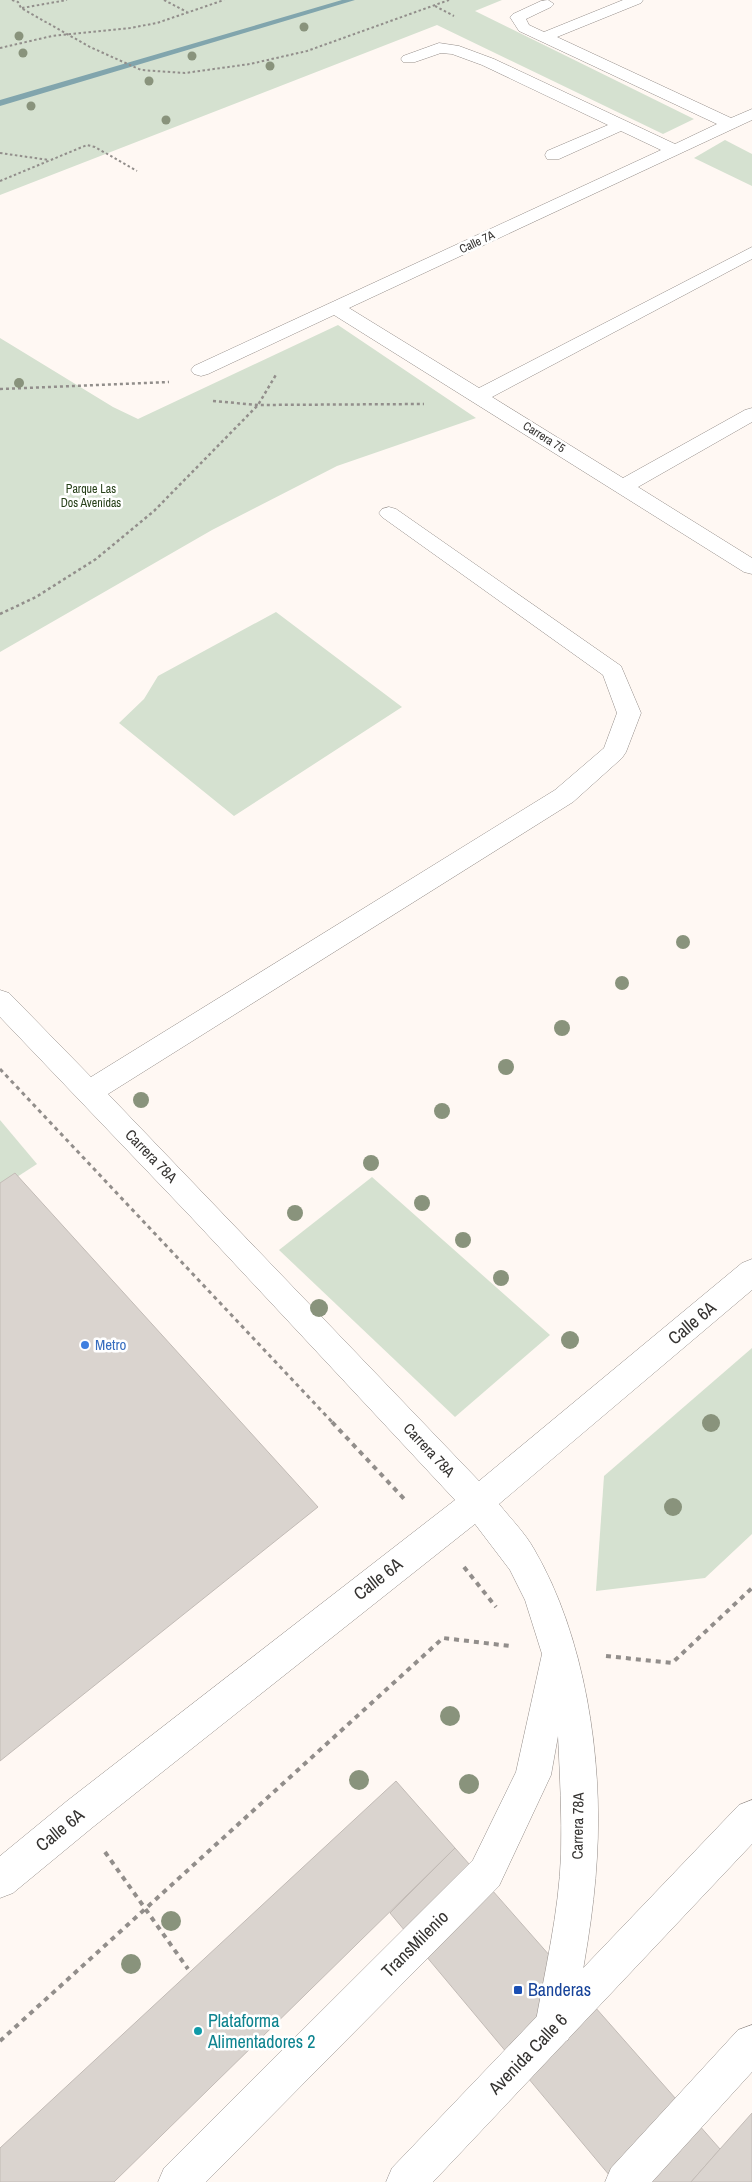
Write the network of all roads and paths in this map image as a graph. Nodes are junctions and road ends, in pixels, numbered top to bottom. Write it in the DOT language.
graph roads {
  1 [pos="12,0"];
  2 [pos="67,0"];
  3 [pos="164,0"];
  4 [pos="224,0"];
  5 [pos="450,0"];
  6 [pos="636,0"];
  7 [pos="546,4"];
  8 [pos="21,8"];
  9 [pos="187,12"];
  10 [pos="69,34"];
  11 [pos="544,37"];
  12 [pos="0,48"];
  13 [pos="409,59"];
  14 [pos="752,114"];
  15 [pos="731,124"];
  16 [pos="622,125"];
  17 [pos="675,150"];
  18 [pos="0,153"];
  19 [pos="553,155"];
  20 [pos="50,160"];
  21 [pos="137,171"];
  22 [pos="0,181"];
  23 [pos="752,252"];
  24 [pos="336,308"];
  25 [pos="307,322"];
  26 [pos="197,376"];
  27 [pos="0,390"];
  28 [pos="479,396"];
  29 [pos="258,405"];
  30 [pos="752,414"];
  31 [pos="624,486"];
  32 [pos="389,512"];
  33 [pos="752,567"];
  34 [pos="0,614"];
  35 [pos="0,1000"];
  36 [pos="0,1069"];
  37 [pos="89,1092"];
  38 [pos="752,1272"];
  39 [pos="478,1502"];
  40 [pos="436,1533"];
  41 [pos="752,1588"];
  42 [pos="498,1610"];
  43 [pos="558,1651"];
  44 [pos="80,1814"];
  45 [pos="752,1818"];
  46 [pos="0,1880"];
  47 [pos="146,1909"];
  48 [pos="188,1969"];
  49 [pos="554,2026"];
  50 [pos="0,2041"];
  51 [pos="752,2044"];
  52 [pos="178,2182"];
  53 [pos="406,2182"];
  54 [pos="625,2182"];
  1 -- 8 [label="path"];
  2 -- 8 [label="path"];
  3 -- 9 [label="path"];
  4 -- 9 [label="path"];
  5 -- 10 [label="path"];
  6 -- 11 [label="main road"];
  7 -- 11 [label="main road"];
  8 -- 10 [label="path"];
  9 -- 10 [label="path"];
  10 -- 12 [label="path"];
  11 -- 15 [label="main road"];
  13 -- 16 [label="main road"];
  14 -- 15 [label="main road, Calle 7A"];
  15 -- 17 [label="main road, Calle 7A"];
  16 -- 17 [label="main road"];
  16 -- 19 [label="main road"];
  17 -- 24 [label="main road, Calle 7A"];
  18 -- 20 [label="path"];
  20 -- 21 [label="path"];
  20 -- 22 [label="path"];
  23 -- 28 [label="main road"];
  24 -- 25 [label="main road, Calle 7A"];
  24 -- 28 [label="main road, Carrera 75"];
  25 -- 26 [label="main road, Calle 7A"];
  25 -- 29 [label="path"];
  26 -- 27 [label="path"];
  26 -- 29 [label="path"];
  28 -- 29 [label="path"];
  28 -- 31 [label="main road, Carrera 75"];
  29 -- 34 [label="path"];
  30 -- 31 [label="main road"];
  31 -- 33 [label="main road, Carrera 75"];
  32 -- 37 [label="main road"];
  35 -- 37 [label="main road, Carrera 78A"];
  36 -- 40 [label="path"];
  37 -- 39 [label="main road, Carrera 78A"];
  38 -- 39 [label="main road, Calle 6A"];
  39 -- 40 [label="main road, Calle 6A"];
  39 -- 43 [label="main road, Carrera 78A"];
  40 -- 42 [label="path"];
  40 -- 44 [label="main road, Calle 6A"];
  41 -- 43 [label="path"];
  43 -- 47 [label="path"];
  43 -- 49 [label="main road, Carrera 78A"];
  43 -- 52 [label="main road, TransMilenio"];
  44 -- 46 [label="main road, Calle 6A"];
  44 -- 47 [label="path"];
  45 -- 49 [label="main road, Avenida Calle 6"];
  47 -- 48 [label="path"];
  47 -- 50 [label="path"];
  49 -- 53 [label="main road, Avenida Calle 6"];
  51 -- 54 [label="main road"];
}
